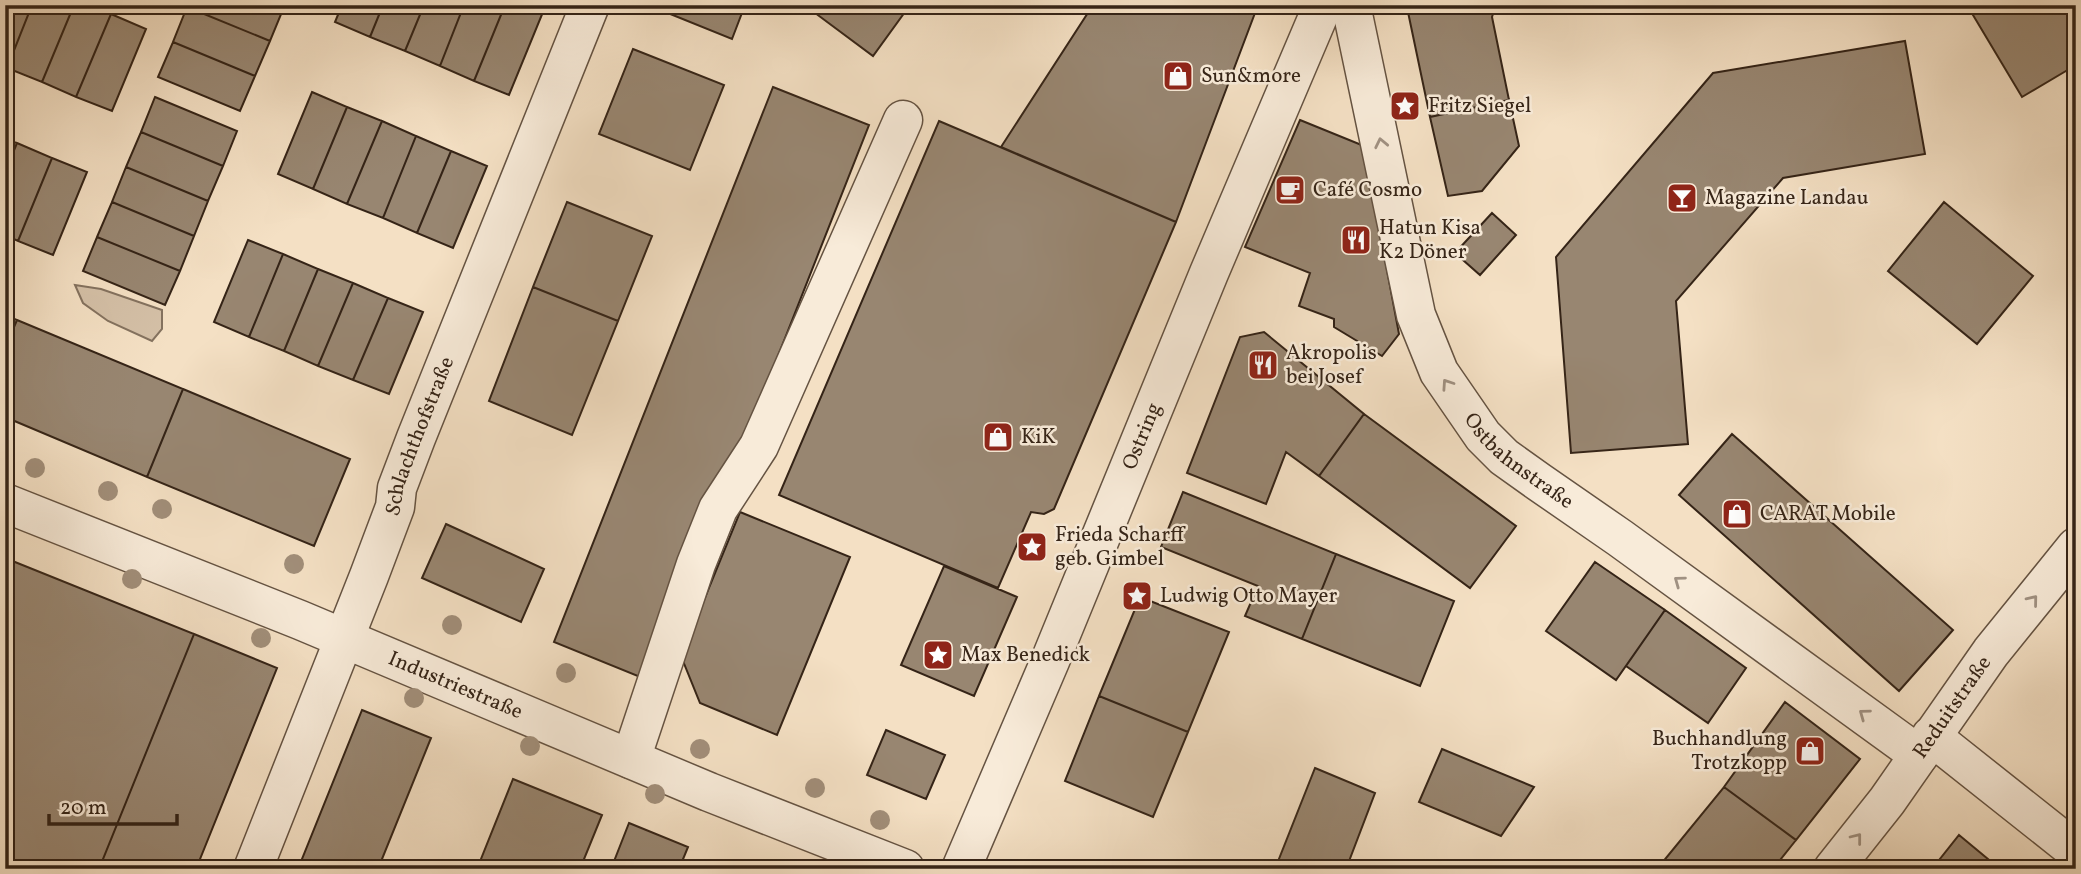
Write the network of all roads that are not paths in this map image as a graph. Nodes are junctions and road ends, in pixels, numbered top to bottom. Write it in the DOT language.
graph roads {
  1 [pos="590,5"];
  2 [pos="1323,5"];
  3 [pos="1351,5"];
  4 [pos="903,120"];
  5 [pos="5,503"];
  6 [pos="2076,547"];
  7 [pos="344,638"];
  8 [pos="1925,745"];
  9 [pos="631,759"];
  10 [pos="2076,851"];
  11 [pos="253,869"];
  12 [pos="905,869"];
  13 [pos="961,869"];
  14 [pos="1833,869"];
  1 -- 7 [label="street, Schlachthofstraße"];
  2 -- 13 [label="street, Ostring"];
  8 -- 3 [label="street, Ostbahnstraße, one-way"];
  4 -- 9 [label="street"];
  5 -- 7 [label="street, Industriestraße"];
  8 -- 6 [label="street, Reduitstraße, one-way"];
  7 -- 9 [label="street, Industriestraße"];
  7 -- 11 [label="street, Schlachthofstraße"];
  8 -- 10 [label="street, Ostbahnstraße"];
  14 -- 8 [label="street, Reduitstraße, one-way"];
  9 -- 12 [label="street, Industriestraße"];
}
